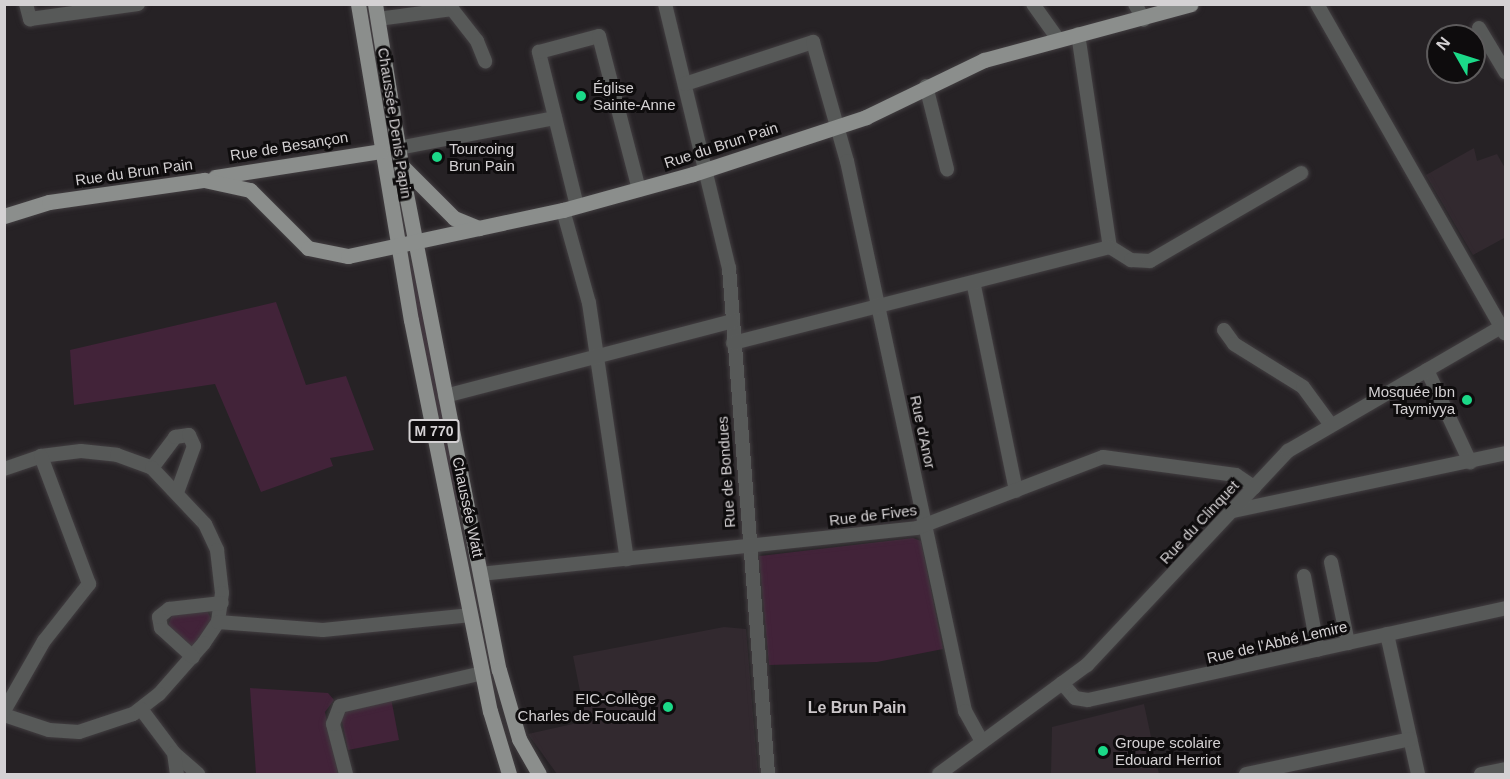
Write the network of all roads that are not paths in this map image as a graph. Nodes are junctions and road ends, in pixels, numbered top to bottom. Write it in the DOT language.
graph roads {
  1 [pos="26,4"];
  2 [pos="138,4"];
  3 [pos="358,4"];
  4 [pos="665,4"];
  5 [pos="1033,4"];
  6 [pos="1135,4"];
  7 [pos="1191,4"];
  8 [pos="1317,4"];
  9 [pos="377,12"];
  10 [pos="1144,20"];
  11 [pos="1078,34"];
  12 [pos="1058,39"];
  13 [pos="1486,40"];
  14 [pos="484,62"];
  15 [pos="1506,73"];
  16 [pos="685,84"];
  17 [pos="926,86"];
  18 [pos="555,118"];
  19 [pos="839,126"];
  20 [pos="398,148"];
  21 [pos="381,151"];
  22 [pos="401,165"];
  23 [pos="270,169"];
  24 [pos="947,169"];
  25 [pos="705,170"];
  26 [pos="1301,173"];
  27 [pos="204,180"];
  28 [pos="411,184"];
  29 [pos="387,186"];
  30 [pos="639,190"];
  31 [pos="267,202"];
  32 [pos="570,208"];
  33 [pos="4,216"];
  34 [pos="479,228"];
  35 [pos="416,242"];
  36 [pos="397,246"];
  37 [pos="1110,247"];
  38 [pos="974,286"];
  39 [pos="879,309"];
  40 [pos="732,321"];
  41 [pos="1504,328"];
  42 [pos="1224,330"];
  43 [pos="733,343"];
  44 [pos="595,357"];
  45 [pos="1427,370"];
  46 [pos="445,396"];
  47 [pos="1330,425"];
  48 [pos="1506,453"];
  49 [pos="41,456"];
  50 [pos="1470,462"];
  51 [pos="152,468"];
  52 [pos="4,469"];
  53 [pos="1254,487"];
  54 [pos="178,490"];
  55 [pos="1016,491"];
  56 [pos="1233,511"];
  57 [pos="926,525"];
  58 [pos="748,546"];
  59 [pos="627,559"];
  60 [pos="1331,562"];
  61 [pos="480,574"];
  62 [pos="1304,576"];
  63 [pos="222,603"];
  64 [pos="1506,608"];
  65 [pos="471,615"];
  66 [pos="218,622"];
  67 [pos="1387,634"];
  68 [pos="1348,643"];
  69 [pos="1318,650"];
  70 [pos="193,657"];
  71 [pos="499,670"];
  72 [pos="483,673"];
  73 [pos="1062,683"];
  74 [pos="141,709"];
  75 [pos="4,711"];
  76 [pos="490,711"];
  77 [pos="4,715"];
  78 [pos="1410,739"];
  79 [pos="982,742"];
  80 [pos="174,753"];
  81 [pos="1506,769"];
  82 [pos="177,774"];
  83 [pos="198,774"];
  84 [pos="346,774"];
  85 [pos="500,774"];
  86 [pos="510,774"];
  87 [pos="527,774"];
  88 [pos="539,774"];
  89 [pos="768,774"];
  90 [pos="939,774"];
  91 [pos="1246,774"];
  92 [pos="1418,774"];
  93 [pos="1481,774"];
  1 -- 2 [label="street"];
  3 -- 21 [label="main road, Chaussée Denis Papin / M 770"];
  4 -- 16 [label="street, Rue de Bondues"];
  5 -- 12 [label="street"];
  6 -- 10 [label="street"];
  7 -- 10 [label="main road, Rue du Brun Pain"];
  8 -- 41 [label="street"];
  9 -- 14 [label="street"];
  9 -- 20 [label="main road, Chaussée Denis Papin"];
  10 -- 11 [label="main road, Rue du Brun Pain"];
  11 -- 12 [label="main road, Rue du Brun Pain"];
  11 -- 37 [label="street"];
  12 -- 17 [label="main road, Rue du Brun Pain"];
  13 -- 15 [label="street"];
  16 -- 19 [label="street, Rue d'Anor"];
  16 -- 25 [label="street, Rue de Bondues"];
  17 -- 19 [label="main road, Rue du Brun Pain"];
  17 -- 24 [label="street"];
  18 -- 20 [label="street"];
  18 -- 30 [label="street"];
  18 -- 32 [label="street"];
  19 -- 25 [label="main road, Rue du Brun Pain"];
  19 -- 39 [label="street, Rue d'Anor"];
  20 -- 22 [label="main road, Chaussée Denis Papin"];
  21 -- 22 [label="main road"];
  21 -- 23 [label="main road, Rue de Besançon"];
  21 -- 29 [label="main road, Chaussée Denis Papin / M 770"];
  22 -- 28 [label="main road"];
  23 -- 27 [label="main road, Rue de Besançon"];
  23 -- 31 [label="main road"];
  25 -- 30 [label="main road, Rue du Brun Pain"];
  25 -- 40 [label="street, Rue de Bondues"];
  26 -- 37 [label="street"];
  27 -- 31 [label="main road, Rue du Brun Pain"];
  27 -- 33 [label="main road, Rue du Brun Pain"];
  28 -- 29 [label="main road"];
  28 -- 34 [label="main road"];
  28 -- 35 [label="main road, Chaussée Denis Papin / M 770"];
  29 -- 36 [label="main road, Chaussée Denis Papin / M 770"];
  30 -- 32 [label="main road, Rue du Brun Pain"];
  31 -- 36 [label="main road, Rue du Brun Pain"];
  32 -- 34 [label="main road, Rue du Brun Pain"];
  32 -- 44 [label="street"];
  34 -- 35 [label="main road, Rue du Brun Pain"];
  35 -- 36 [label="main road, Rue du Brun Pain"];
  35 -- 46 [label="main road, Chaussée Watt / M 770"];
  36 -- 65 [label="main road, Chaussée Watt / M 770"];
  37 -- 38 [label="street"];
  38 -- 39 [label="street"];
  38 -- 55 [label="street"];
  39 -- 43 [label="street"];
  39 -- 57 [label="street, Rue d'Anor"];
  40 -- 43 [label="street, Rue de Bondues"];
  40 -- 44 [label="street"];
  41 -- 45 [label="street, Rue du Clinquet"];
  42 -- 47 [label="street"];
  43 -- 58 [label="street, Rue de Bondues"];
  44 -- 46 [label="street"];
  44 -- 59 [label="street"];
  45 -- 47 [label="street, Rue du Clinquet"];
  45 -- 50 [label="street"];
  46 -- 61 [label="main road, Chaussée Watt / M 770"];
  47 -- 53 [label="street, Rue du Clinquet"];
  48 -- 50 [label="street"];
  49 -- 51 [label="street"];
  49 -- 52 [label="street"];
  49 -- 75 [label="street"];
  50 -- 56 [label="street"];
  51 -- 54 [label="street"];
  51 -- 54 [label="street"];
  53 -- 55 [label="street, Rue de Fives"];
  53 -- 56 [label="street, Rue du Clinquet"];
  54 -- 63 [label="street"];
  55 -- 57 [label="street, Rue de Fives"];
  56 -- 73 [label="street, Rue du Clinquet"];
  57 -- 58 [label="street, Rue de Fives"];
  57 -- 79 [label="street, Rue d'Anor"];
  58 -- 59 [label="street, Rue de Fives"];
  58 -- 89 [label="street, Rue de Bondues"];
  59 -- 61 [label="street, Rue de Fives"];
  60 -- 68 [label="street"];
  61 -- 71 [label="main road, Chaussée Watt / M 770"];
  62 -- 69 [label="street"];
  63 -- 66 [label="street"];
  63 -- 70 [label="street"];
  64 -- 67 [label="street, Rue de l'Abbé Lemire"];
  65 -- 66 [label="street"];
  65 -- 72 [label="main road, Chaussée Watt / M 770"];
  66 -- 70 [label="street"];
  67 -- 68 [label="street, Rue de l'Abbé Lemire"];
  67 -- 78 [label="street"];
  68 -- 69 [label="street, Rue de l'Abbé Lemire"];
  69 -- 73 [label="street, Rue de l'Abbé Lemire"];
  70 -- 74 [label="street"];
  71 -- 87 [label="main road, Chaussée Watt / M 770"];
  71 -- 88 [label="main road, Chaussée Watt / M 770"];
  72 -- 76 [label="main road, Chaussée Watt / M 770"];
  72 -- 84 [label="street"];
  73 -- 79 [label="street, Rue du Clinquet"];
  74 -- 77 [label="street"];
  74 -- 80 [label="street"];
  76 -- 85 [label="main road"];
  76 -- 86 [label="main road, Chaussée Watt / M 770"];
  78 -- 91 [label="street"];
  78 -- 92 [label="street"];
  79 -- 90 [label="street, Rue du Clinquet"];
  80 -- 82 [label="street"];
  80 -- 83 [label="street"];
  81 -- 93 [label="street"];
}
